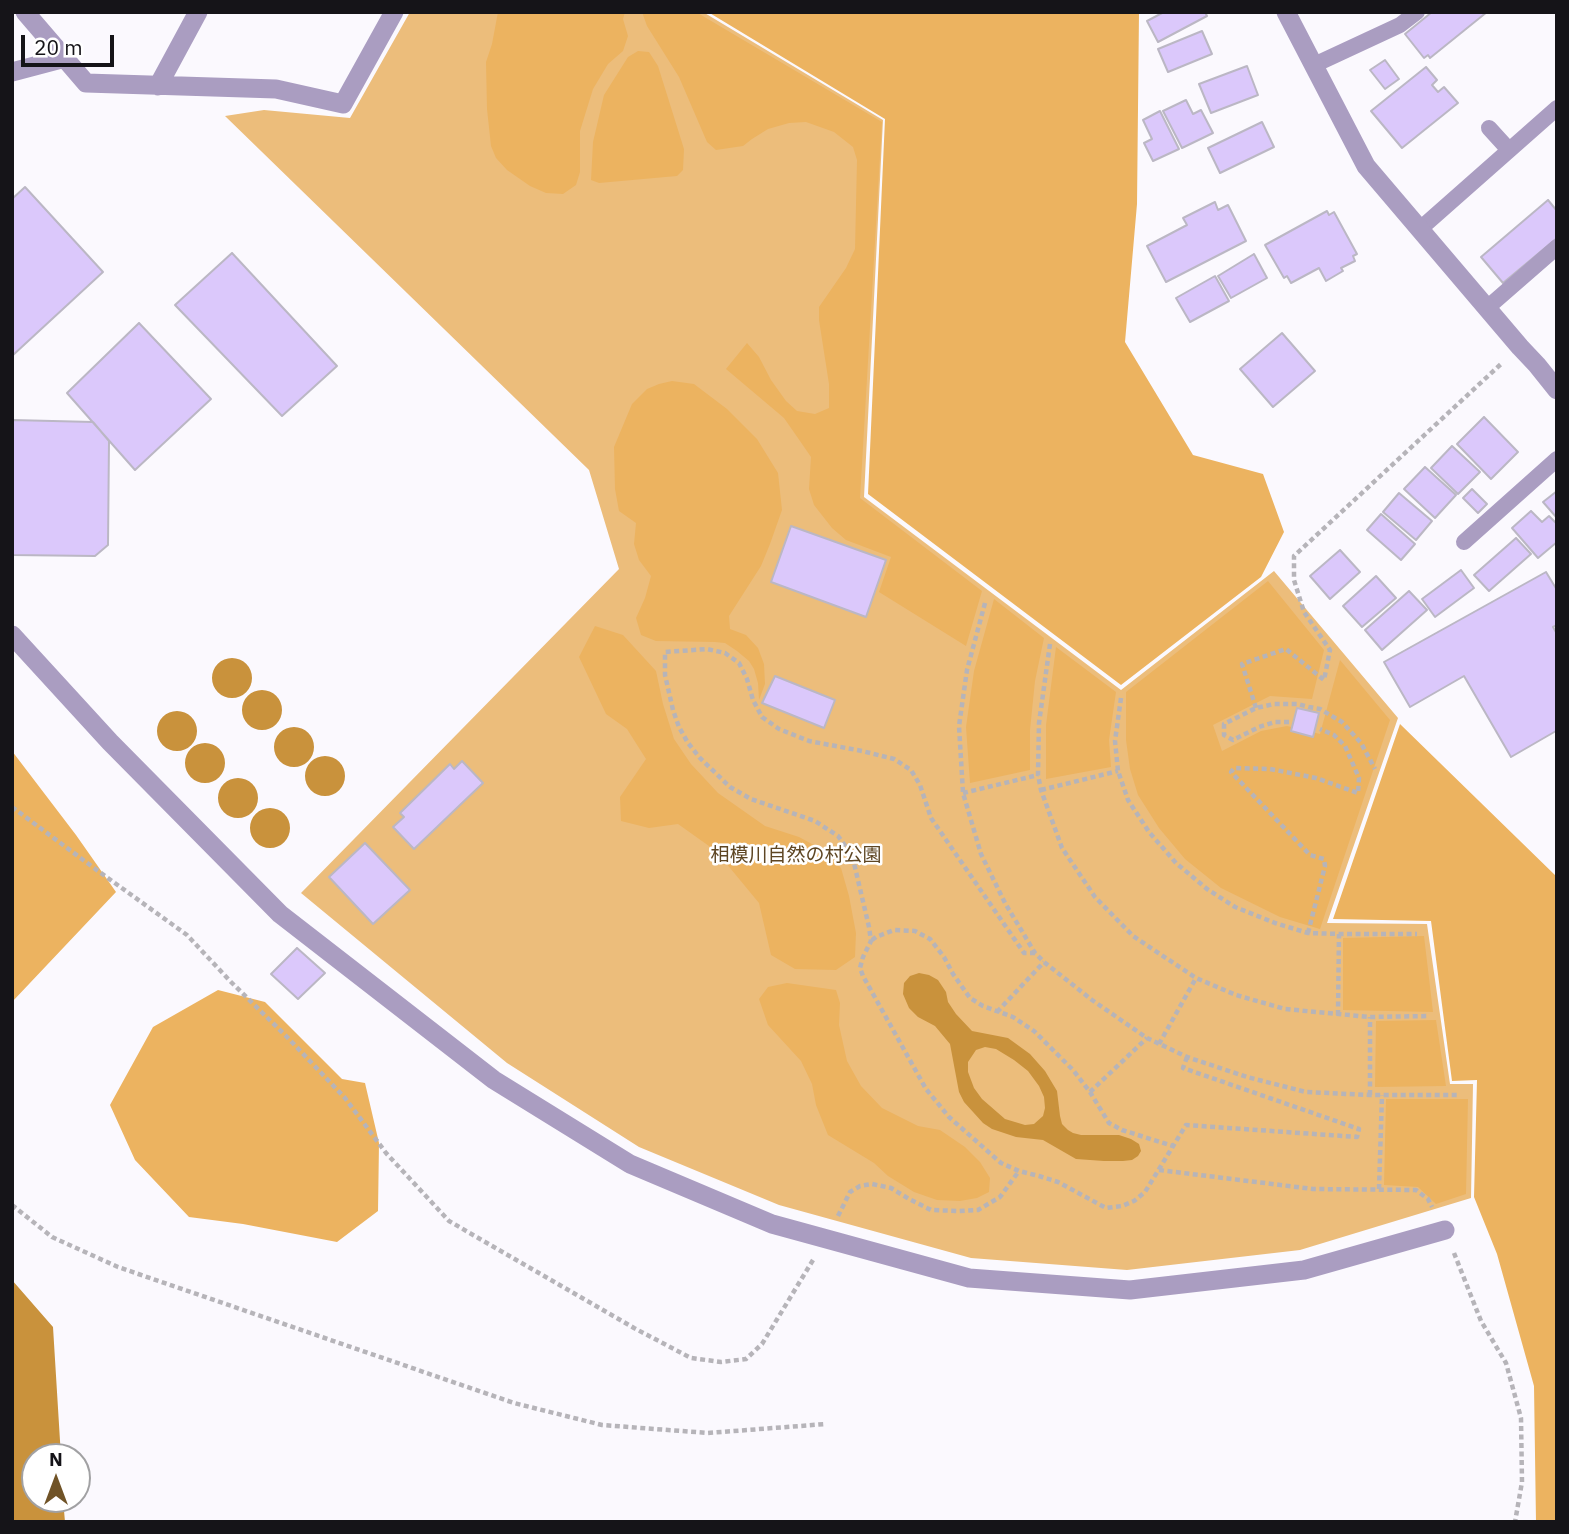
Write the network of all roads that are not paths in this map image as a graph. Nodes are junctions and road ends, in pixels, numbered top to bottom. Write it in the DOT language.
graph roads {
  1 [pos="25,12"];
  2 [pos="198,12"];
  3 [pos="394,12"];
  4 [pos="1286,12"];
  5 [pos="1417,12"];
  6 [pos="65,58"];
  7 [pos="1314,65"];
  8 [pos="12,72"];
  9 [pos="158,86"];
  10 [pos="1557,108"];
  11 [pos="1489,128"];
  12 [pos="1509,150"];
  13 [pos="1420,229"];
  14 [pos="1557,247"];
  15 [pos="1487,308"];
  16 [pos="1557,390"];
  17 [pos="1557,460"];
  18 [pos="1464,542"];
  19 [pos="12,635"];
  20 [pos="1445,1230"];
  1 -- 6 [label="street"];
  2 -- 9 [label="street"];
  3 -- 9 [label="street"];
  4 -- 7 [label="street"];
  5 -- 7 [label="lane"];
  6 -- 8 [label="street"];
  6 -- 9 [label="street"];
  7 -- 13 [label="street"];
  10 -- 12 [label="lane"];
  11 -- 12 [label="lane"];
  12 -- 13 [label="lane"];
  13 -- 15 [label="street"];
  14 -- 15 [label="lane"];
  15 -- 16 [label="street"];
  17 -- 18 [label="lane"];
  19 -- 20 [label="street"];
}
